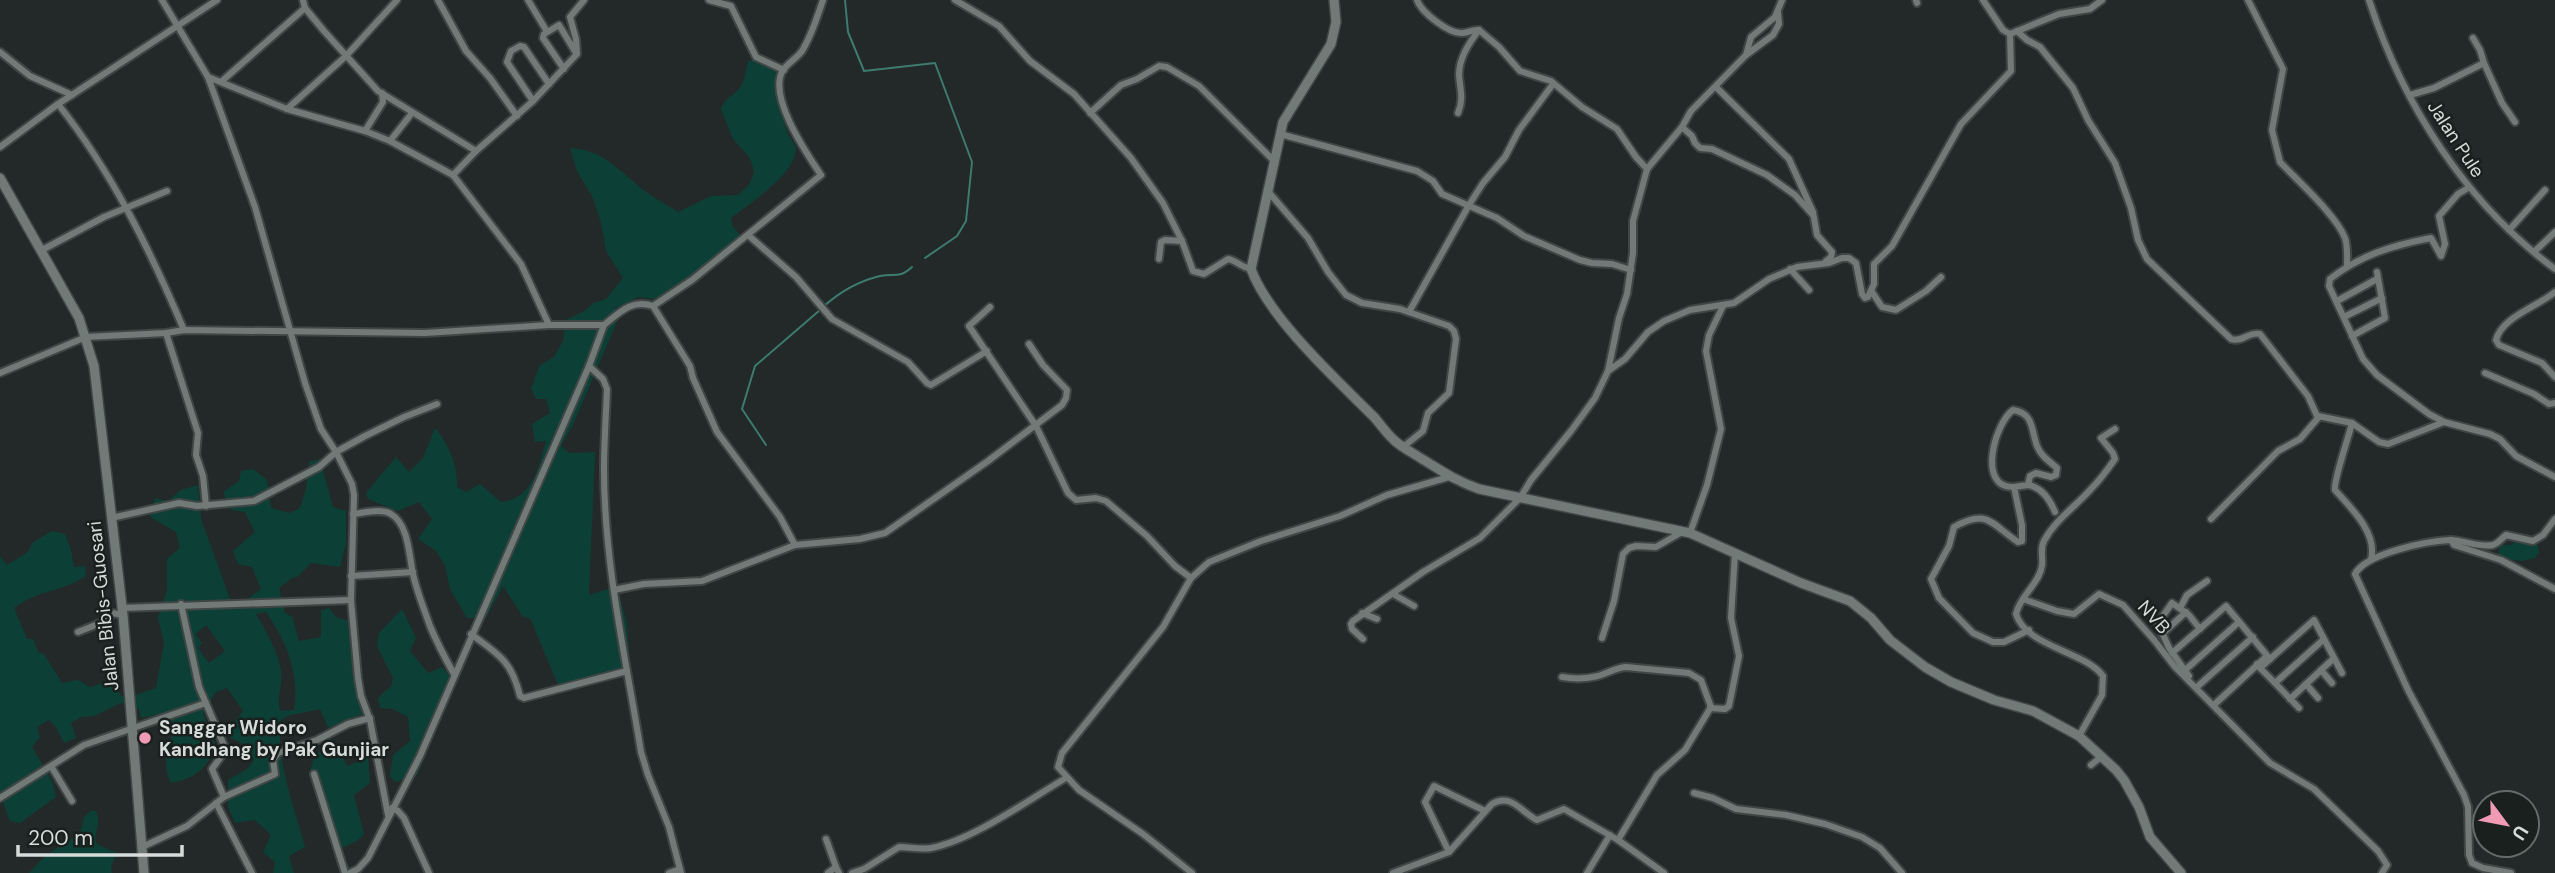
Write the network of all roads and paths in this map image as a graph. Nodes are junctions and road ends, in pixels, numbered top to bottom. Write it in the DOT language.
graph roads {
  1 [pos="162,0"];
  2 [pos="217,0"];
  3 [pos="397,0"];
  4 [pos="438,0"];
  5 [pos="528,0"];
  6 [pos="584,0"];
  7 [pos="709,0"];
  8 [pos="823,0"];
  9 [pos="955,0"];
  10 [pos="1334,0"];
  11 [pos="1417,0"];
  12 [pos="1782,0"];
  13 [pos="1983,0"];
  14 [pos="2102,0"];
  15 [pos="2248,0"];
  16 [pos="2369,0"];
  17 [pos="304,4"];
  18 [pos="1778,12"];
  19 [pos="178,25"];
  20 [pos="546,30"];
  21 [pos="1479,30"];
  22 [pos="2014,32"];
  23 [pos="2473,38"];
  24 [pos="0,52"];
  25 [pos="577,54"];
  26 [pos="1746,55"];
  27 [pos="346,56"];
  28 [pos="2484,62"];
  29 [pos="564,69"];
  30 [pos="784,70"];
  31 [pos="208,77"];
  32 [pos="222,82"];
  33 [pos="1553,83"];
  34 [pos="549,84"];
  35 [pos="1716,87"];
  36 [pos="382,93"];
  37 [pos="72,94"];
  38 [pos="2410,95"];
  39 [pos="533,101"];
  40 [pos="58,103"];
  41 [pos="288,109"];
  42 [pos="412,113"];
  43 [pos="1090,113"];
  44 [pos="1458,113"];
  45 [pos="517,116"];
  46 [pos="2515,122"];
  47 [pos="1682,127"];
  48 [pos="365,131"];
  49 [pos="1280,134"];
  50 [pos="390,141"];
  51 [pos="0,147"];
  52 [pos="476,151"];
  53 [pos="1274,161"];
  54 [pos="1647,169"];
  55 [pos="453,175"];
  56 [pos="0,178"];
  57 [pos="2468,188"];
  58 [pos="1267,190"];
  59 [pos="2545,190"];
  60 [pos="167,191"];
  61 [pos="1469,205"];
  62 [pos="127,207"];
  63 [pos="1814,216"];
  64 [pos="2510,229"];
  65 [pos="2555,232"];
  66 [pos="748,235"];
  67 [pos="1182,241"];
  68 [pos="42,250"];
  69 [pos="2534,252"];
  70 [pos="1158,259"];
  71 [pos="1823,264"];
  72 [pos="2347,266"];
  73 [pos="1251,269"];
  74 [pos="1790,269"];
  75 [pos="2555,269"];
  76 [pos="1631,270"];
  77 [pos="1941,277"];
  78 [pos="1809,290"];
  79 [pos="1871,292"];
  80 [pos="2555,292"];
  81 [pos="2382,298"];
  82 [pos="2337,301"];
  83 [pos="653,306"];
  84 [pos="1723,306"];
  85 [pos="990,307"];
  86 [pos="1409,312"];
  87 [pos="2344,317"];
  88 [pos="549,325"];
  89 [pos="604,325"];
  90 [pos="184,330"];
  91 [pos="290,330"];
  92 [pos="166,333"];
  93 [pos="2352,336"];
  94 [pos="86,337"];
  95 [pos="1029,344"];
  96 [pos="987,351"];
  97 [pos="590,366"];
  98 [pos="1608,371"];
  99 [pos="0,373"];
  100 [pos="2486,373"];
  101 [pos="2555,377"];
  102 [pos="2555,403"];
  103 [pos="437,404"];
  104 [pos="2318,416"];
  105 [pos="2444,422"];
  106 [pos="2352,423"];
  107 [pos="1036,426"];
  108 [pos="2115,429"];
  109 [pos="1403,447"];
  110 [pos="336,452"];
  111 [pos="1449,477"];
  112 [pos="2555,477"];
  113 [pos="2028,485"];
  114 [pos="2014,487"];
  115 [pos="1520,498"];
  116 [pos="206,506"];
  117 [pos="2054,512"];
  118 [pos="353,514"];
  119 [pos="111,518"];
  120 [pos="2211,519"];
  121 [pos="2555,519"];
  122 [pos="1686,533"];
  123 [pos="2451,540"];
  124 [pos="795,545"];
  125 [pos="1735,553"];
  126 [pos="2371,559"];
  127 [pos="412,572"];
  128 [pos="351,576"];
  129 [pos="1191,578"];
  130 [pos="2207,581"];
  131 [pos="2555,589"];
  132 [pos="614,590"];
  133 [pos="1393,594"];
  134 [pos="2023,599"];
  135 [pos="351,600"];
  136 [pos="181,604"];
  137 [pos="1414,606"];
  138 [pos="2183,610"];
  139 [pos="122,611"];
  140 [pos="1362,613"];
  141 [pos="1377,619"];
  142 [pos="2239,622"];
  143 [pos="2200,629"];
  144 [pos="2029,630"];
  145 [pos="78,632"];
  146 [pos="471,634"];
  147 [pos="2162,634"];
  148 [pos="2253,637"];
  149 [pos="1602,638"];
  150 [pos="1363,639"];
  151 [pos="2323,640"];
  152 [pos="2172,653"];
  153 [pos="2268,657"];
  154 [pos="2333,659"];
  155 [pos="2259,666"];
  156 [pos="2321,670"];
  157 [pos="627,671"];
  158 [pos="2184,671"];
  159 [pos="2342,673"];
  160 [pos="454,674"];
  161 [pos="1562,677"];
  162 [pos="2275,683"];
  163 [pos="2332,683"];
  164 [pos="2306,684"];
  165 [pos="2198,686"];
  166 [pos="2318,698"];
  167 [pos="2290,699"];
  168 [pos="2216,703"];
  169 [pos="206,704"];
  170 [pos="1710,708"];
  171 [pos="2299,708"];
  172 [pos="2223,715"];
  173 [pos="370,718"];
  174 [pos="132,729"];
  175 [pos="2079,736"];
  176 [pos="2102,756"];
  177 [pos="2091,765"];
  178 [pos="51,766"];
  179 [pos="314,774"];
  180 [pos="1066,778"];
  181 [pos="1694,793"];
  182 [pos="224,797"];
  183 [pos="0,798"];
  184 [pos="72,801"];
  185 [pos="216,803"];
  186 [pos="392,808"];
  187 [pos="1485,811"];
  188 [pos="388,816"];
  189 [pos="1610,835"];
  190 [pos="826,839"];
  191 [pos="1618,839"];
  192 [pos="142,847"];
  193 [pos="1449,852"];
  194 [pos="838,870"];
  195 [pos="680,871"];
  196 [pos="144,873"];
  197 [pos="251,873"];
  198 [pos="348,873"];
  199 [pos="429,873"];
  200 [pos="669,873"];
  201 [pos="828,873"];
  202 [pos="852,873"];
  203 [pos="1192,873"];
  204 [pos="1393,873"];
  205 [pos="1587,873"];
  206 [pos="1664,873"];
  207 [pos="1902,873"];
  208 [pos="2181,873"];
  209 [pos="2382,873"];
  210 [pos="2511,873"];
  1 -- 19 [label="street"];
  2 -- 19 [label="street"];
  3 -- 27 [label="street"];
  4 -- 45 [label="street"];
  5 -- 20 [label="street"];
  6 -- 25 [label="street"];
  7 -- 30 [label="street"];
  8 -- 30 [label="street"];
  9 -- 43 [label="street"];
  10 -- 49 [label="street"];
  11 -- 21 [label="street"];
  12 -- 18 [label="street"];
  13 -- 22 [label="street"];
  14 -- 22 [label="street"];
  15 -- 72 [label="street"];
  16 -- 38 [label="street, Jalan Pule"];
  17 -- 27 [label="street"];
  17 -- 32 [label="street"];
  18 -- 26 [label="street"];
  18 -- 26 [label="street"];
  19 -- 31 [label="street"];
  19 -- 37 [label="street"];
  21 -- 33 [label="street"];
  21 -- 44 [label="street"];
  22 -- 79 [label="street"];
  22 -- 104 [label="street"];
  23 -- 28 [label="street"];
  24 -- 37 [label="street"];
  25 -- 29 [label="street"];
  25 -- 29 [label="street"];
  26 -- 35 [label="street"];
  27 -- 36 [label="street"];
  27 -- 41 [label="street"];
  28 -- 38 [label="street"];
  28 -- 46 [label="street"];
  29 -- 34 [label="street"];
  30 -- 66 [label="street"];
  31 -- 32 [label="street"];
  31 -- 91 [label="street"];
  32 -- 41 [label="street"];
  33 -- 54 [label="street"];
  33 -- 61 [label="street"];
  34 -- 39 [label="street"];
  34 -- 39 [label="street"];
  35 -- 47 [label="street"];
  35 -- 63 [label="street"];
  36 -- 42 [label="street"];
  36 -- 48 [label="street"];
  37 -- 40 [label="street"];
  38 -- 57 [label="street, Jalan Pule"];
  39 -- 45 [label="street"];
  40 -- 51 [label="street"];
  40 -- 62 [label="street"];
  41 -- 48 [label="street"];
  42 -- 50 [label="street"];
  42 -- 52 [label="street"];
  43 -- 53 [label="street"];
  43 -- 67 [label="street"];
  45 -- 52 [label="street"];
  47 -- 54 [label="street"];
  47 -- 63 [label="street"];
  48 -- 50 [label="street"];
  49 -- 53 [label="street"];
  49 -- 61 [label="street"];
  50 -- 55 [label="street"];
  52 -- 55 [label="street"];
  53 -- 58 [label="street"];
  54 -- 76 [label="street"];
  55 -- 88 [label="street"];
  56 -- 68 [label="street, Jalan Bibis-Guosari"];
  57 -- 64 [label="street, Jalan Pule"];
  57 -- 72 [label="street"];
  58 -- 73 [label="street"];
  58 -- 86 [label="street"];
  59 -- 64 [label="street"];
  60 -- 62 [label="street"];
  61 -- 76 [label="street"];
  61 -- 86 [label="street"];
  62 -- 68 [label="street"];
  62 -- 90 [label="street"];
  63 -- 71 [label="street"];
  64 -- 69 [label="street, Jalan Pule"];
  65 -- 69 [label="street"];
  66 -- 83 [label="street"];
  66 -- 96 [label="street"];
  67 -- 70 [label="street"];
  67 -- 73 [label="street"];
  68 -- 94 [label="street, Jalan Bibis-Guosari"];
  69 -- 75 [label="street, Jalan Pule"];
  71 -- 74 [label="street"];
  71 -- 79 [label="street"];
  72 -- 82 [label="street"];
  73 -- 109 [label="street"];
  74 -- 78 [label="street"];
  74 -- 84 [label="street"];
  76 -- 98 [label="street"];
  77 -- 79 [label="street"];
  80 -- 101 [label="street"];
  81 -- 82 [label="street"];
  81 -- 87 [label="street"];
  81 -- 93 [label="street"];
  82 -- 87 [label="street"];
  83 -- 89 [label="street"];
  83 -- 124 [label="street"];
  84 -- 98 [label="street"];
  84 -- 122 [label="street"];
  85 -- 96 [label="street"];
  86 -- 109 [label="street"];
  87 -- 93 [label="street"];
  88 -- 89 [label="street"];
  88 -- 91 [label="street"];
  89 -- 97 [label="street"];
  90 -- 91 [label="street"];
  90 -- 92 [label="street"];
  91 -- 110 [label="street"];
  92 -- 94 [label="street"];
  92 -- 116 [label="street"];
  93 -- 105 [label="street"];
  94 -- 99 [label="street"];
  94 -- 119 [label="street, Jalan Bibis-Guosari"];
  95 -- 107 [label="street"];
  96 -- 107 [label="street"];
  97 -- 132 [label="street"];
  97 -- 146 [label="street"];
  98 -- 115 [label="street"];
  100 -- 102 [label="street"];
  103 -- 110 [label="street"];
  104 -- 106 [label="street"];
  104 -- 120 [label="street"];
  105 -- 106 [label="street"];
  105 -- 112 [label="street"];
  106 -- 126 [label="street"];
  107 -- 124 [label="street"];
  107 -- 129 [label="street"];
  108 -- 134 [label="street"];
  109 -- 111 [label="street"];
  110 -- 116 [label="street"];
  110 -- 118 [label="street"];
  111 -- 115 [label="street"];
  111 -- 129 [label="street"];
  113 -- 114 [label="street"];
  113 -- 114 [label="street"];
  113 -- 117 [label="street"];
  114 -- 144 [label="street"];
  115 -- 122 [label="street"];
  115 -- 133 [label="street"];
  116 -- 119 [label="street"];
  118 -- 127 [label="street"];
  118 -- 128 [label="street"];
  119 -- 139 [label="street, Jalan Bibis-Guosari"];
  121 -- 123 [label="street"];
  122 -- 125 [label="street"];
  122 -- 149 [label="street"];
  123 -- 126 [label="street"];
  123 -- 131 [label="street"];
  124 -- 132 [label="street"];
  125 -- 170 [label="street"];
  125 -- 175 [label="street"];
  126 -- 210 [label="street"];
  127 -- 128 [label="street"];
  127 -- 160 [label="street"];
  128 -- 135 [label="street"];
  129 -- 180 [label="street"];
  130 -- 138 [label="street"];
  132 -- 157 [label="street"];
  133 -- 137 [label="street"];
  133 -- 140 [label="street"];
  134 -- 144 [label="street"];
  134 -- 172 [label="street, NVB"];
  135 -- 136 [label="street"];
  135 -- 173 [label="street"];
  136 -- 139 [label="street"];
  136 -- 169 [label="street"];
  138 -- 143 [label="street"];
  138 -- 147 [label="street"];
  138 -- 147 [label="street"];
  139 -- 145 [label="street"];
  139 -- 174 [label="street, Jalan Bibis-Guosari"];
  140 -- 141 [label="street"];
  140 -- 150 [label="street"];
  142 -- 143 [label="street"];
  142 -- 148 [label="street"];
  142 -- 158 [label="street"];
  143 -- 152 [label="street"];
  144 -- 175 [label="street"];
  146 -- 157 [label="street"];
  146 -- 160 [label="street"];
  147 -- 152 [label="street"];
  148 -- 153 [label="street"];
  148 -- 165 [label="street"];
  151 -- 153 [label="street"];
  151 -- 154 [label="street"];
  151 -- 162 [label="street"];
  152 -- 158 [label="street"];
  153 -- 155 [label="street"];
  154 -- 156 [label="street"];
  154 -- 159 [label="street"];
  155 -- 162 [label="street"];
  155 -- 168 [label="street"];
  156 -- 163 [label="street"];
  156 -- 164 [label="street"];
  157 -- 195 [label="street"];
  158 -- 165 [label="street"];
  160 -- 186 [label="street"];
  161 -- 170 [label="street"];
  162 -- 167 [label="street"];
  164 -- 166 [label="street"];
  164 -- 167 [label="street"];
  165 -- 168 [label="street"];
  167 -- 171 [label="street"];
  168 -- 172 [label="street"];
  169 -- 174 [label="street"];
  169 -- 182 [label="street"];
  170 -- 191 [label="street"];
  172 -- 209 [label="street"];
  173 -- 182 [label="street"];
  173 -- 188 [label="street"];
  174 -- 178 [label="street"];
  174 -- 192 [label="street, Jalan Bibis-Guosari"];
  175 -- 176 [label="street"];
  176 -- 177 [label="street"];
  176 -- 208 [label="street"];
  178 -- 183 [label="street"];
  178 -- 184 [label="street"];
  179 -- 198 [label="street"];
  180 -- 202 [label="street"];
  180 -- 203 [label="street"];
  181 -- 207 [label="street"];
  182 -- 185 [label="street"];
  185 -- 192 [label="street"];
  185 -- 197 [label="street"];
  186 -- 188 [label="street"];
  186 -- 199 [label="street"];
  187 -- 189 [label="street"];
  187 -- 193 [label="street"];
  187 -- 193 [label="street"];
  188 -- 198 [label="street"];
  189 -- 191 [label="street"];
  189 -- 205 [label="street"];
  190 -- 194 [label="street"];
  191 -- 206 [label="street"];
  192 -- 196 [label="street, Jalan Bibis-Guosari"];
  193 -- 204 [label="street"];
  194 -- 201 [label="street"];
  195 -- 200 [label="street"];
}
